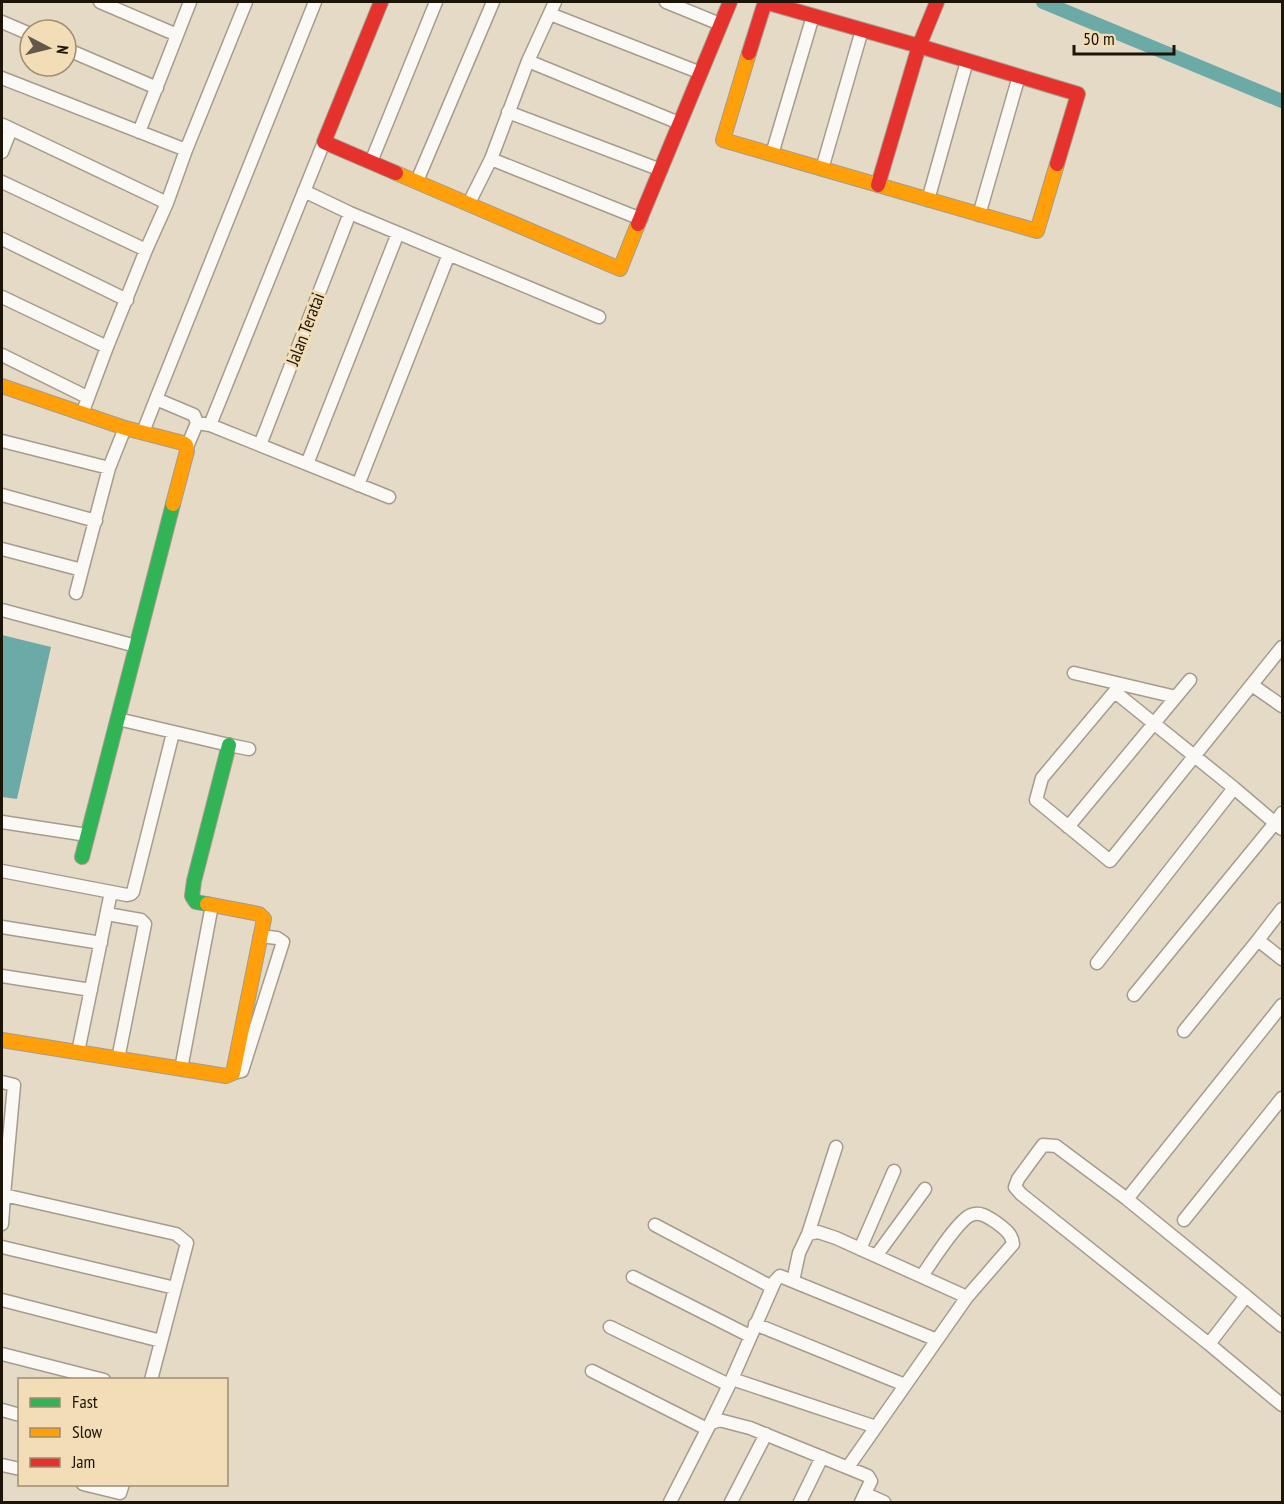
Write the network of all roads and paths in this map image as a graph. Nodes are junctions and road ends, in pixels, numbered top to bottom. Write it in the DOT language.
graph roads {
  1 [pos="100,2"];
  2 [pos="137,2"];
  3 [pos="190,2"];
  4 [pos="246,2"];
  5 [pos="315,2"];
  6 [pos="381,2"];
  7 [pos="436,2"];
  8 [pos="494,2"];
  9 [pos="555,2"];
  10 [pos="666,2"];
  11 [pos="730,2"];
  12 [pos="937,2"];
  13 [pos="550,14"];
  14 [pos="132,15"];
  15 [pos="813,16"];
  16 [pos="2,22"];
  17 [pos="720,24"];
  18 [pos="18,29"];
  19 [pos="862,30"];
  20 [pos="177,35"];
  21 [pos="919,46"];
  22 [pos="78,54"];
  23 [pos="967,61"];
  24 [pos="528,62"];
  25 [pos="701,73"];
  26 [pos="1019,76"];
  27 [pos="2,78"];
  28 [pos="157,88"];
  29 [pos="508,112"];
  30 [pos="680,123"];
  31 [pos="139,132"];
  32 [pos="324,142"];
  33 [pos="186,150"];
  34 [pos="2,152"];
  35 [pos="772,154"];
  36 [pos="490,159"];
  37 [pos="371,162"];
  38 [pos="822,169"];
  39 [pos="661,170"];
  40 [pos="417,182"];
  41 [pos="2,183"];
  42 [pos="879,185"];
  43 [pos="304,191"];
  44 [pos="928,200"];
  45 [pos="167,203"];
  46 [pos="469,203"];
  47 [pos="350,213"];
  48 [pos="980,214"];
  49 [pos="641,219"];
  50 [pos="398,233"];
  51 [pos="2,239"];
  52 [pos="146,249"];
  53 [pos="449,254"];
  54 [pos="2,297"];
  55 [pos="127,300"];
  56 [pos="599,317"];
  57 [pos="107,347"];
  58 [pos="2,355"];
  59 [pos="2,386"];
  60 [pos="87,398"];
  61 [pos="156,399"];
  62 [pos="82,414"];
  63 [pos="203,424"];
  64 [pos="125,428"];
  65 [pos="143,432"];
  66 [pos="2,441"];
  67 [pos="260,445"];
  68 [pos="187,447"];
  69 [pos="307,464"];
  70 [pos="109,468"];
  71 [pos="358,485"];
  72 [pos="2,495"];
  73 [pos="388,497"];
  74 [pos="96,520"];
  75 [pos="2,549"];
  76 [pos="82,570"];
  77 [pos="76,593"];
  78 [pos="2,610"];
  79 [pos="136,646"];
  80 [pos="1282,648"];
  81 [pos="1074,674"];
  82 [pos="1190,680"];
  83 [pos="1252,685"];
  84 [pos="1118,688"];
  85 [pos="1176,697"];
  86 [pos="1282,706"];
  87 [pos="118,719"];
  88 [pos="1154,723"];
  89 [pos="173,733"];
  90 [pos="229,746"];
  91 [pos="249,749"];
  92 [pos="1195,756"];
  93 [pos="1234,788"];
  94 [pos="2,822"];
  95 [pos="1280,822"];
  96 [pos="1068,827"];
  97 [pos="87,835"];
  98 [pos="82,857"];
  99 [pos="2,871"];
  100 [pos="111,892"];
  101 [pos="212,905"];
  102 [pos="1282,909"];
  103 [pos="107,915"];
  104 [pos="2,927"];
  105 [pos="260,936"];
  106 [pos="1258,940"];
  107 [pos="101,943"];
  108 [pos="1282,959"];
  109 [pos="1097,963"];
  110 [pos="2,976"];
  111 [pos="91,990"];
  112 [pos="1134,995"];
  113 [pos="1282,1005"];
  114 [pos="1184,1030"];
  115 [pos="2,1040"];
  116 [pos="78,1052"];
  117 [pos="118,1059"];
  118 [pos="181,1069"];
  119 [pos="233,1073"];
  120 [pos="2,1082"];
  121 [pos="1282,1098"];
  122 [pos="836,1147"];
  123 [pos="894,1171"];
  124 [pos="926,1189"];
  125 [pos="4,1195"];
  126 [pos="1127,1199"];
  127 [pos="1184,1220"];
  128 [pos="2,1224"];
  129 [pos="655,1225"];
  130 [pos="808,1234"];
  131 [pos="2,1247"];
  132 [pos="860,1249"];
  133 [pos="876,1256"];
  134 [pos="922,1276"];
  135 [pos="633,1277"];
  136 [pos="793,1281"];
  137 [pos="772,1287"];
  138 [pos="175,1288"];
  139 [pos="1246,1296"];
  140 [pos="967,1297"];
  141 [pos="2,1300"];
  142 [pos="755,1324"];
  143 [pos="1282,1326"];
  144 [pos="610,1327"];
  145 [pos="750,1336"];
  146 [pos="937,1340"];
  147 [pos="161,1341"];
  148 [pos="1209,1344"];
  149 [pos="2,1354"];
  150 [pos="592,1371"];
  151 [pos="96,1378"];
  152 [pos="152,1378"];
  153 [pos="731,1382"];
  154 [pos="905,1385"];
  155 [pos="1282,1405"];
  156 [pos="2,1410"];
  157 [pos="18,1414"];
  158 [pos="708,1427"];
  159 [pos="876,1427"];
  160 [pos="766,1434"];
  161 [pos="822,1457"];
  162 [pos="2,1465"];
  163 [pos="848,1467"];
  164 [pos="18,1469"];
  165 [pos="88,1486"];
  166 [pos="120,1493"];
  167 [pos="863,1498"];
  168 [pos="670,1503"];
  169 [pos="731,1503"];
  170 [pos="800,1503"];
  171 [pos="884,1503"];
  1 -- 14 [label="street"];
  2 -- 14 [label="street"];
  3 -- 20 [label="street"];
  4 -- 33 [label="street"];
  5 -- 61 [label="street"];
  6 -- 32 [label="street"];
  7 -- 37 [label="street"];
  8 -- 40 [label="street"];
  9 -- 13 [label="street"];
  10 -- 17 [label="street"];
  11 -- 17 [label="street"];
  12 -- 21 [label="street"];
  13 -- 24 [label="street"];
  13 -- 25 [label="street"];
  14 -- 20 [label="street"];
  15 -- 19 [label="street"];
  15 -- 35 [label="street"];
  15 -- 35 [label="street"];
  16 -- 18 [label="street"];
  17 -- 25 [label="street"];
  19 -- 21 [label="street"];
  19 -- 38 [label="street"];
  20 -- 28 [label="street"];
  21 -- 23 [label="street"];
  21 -- 42 [label="street"];
  22 -- 28 [label="street"];
  23 -- 26 [label="street"];
  23 -- 44 [label="street"];
  24 -- 29 [label="street"];
  24 -- 30 [label="street"];
  25 -- 30 [label="street"];
  26 -- 48 [label="street"];
  26 -- 48 [label="street"];
  27 -- 31 [label="street"];
  28 -- 31 [label="street"];
  29 -- 36 [label="street"];
  29 -- 39 [label="street"];
  30 -- 39 [label="street"];
  31 -- 33 [label="street"];
  32 -- 37 [label="street"];
  32 -- 43 [label="street"];
  33 -- 45 [label="street"];
  34 -- 45 [label="street"];
  35 -- 38 [label="street"];
  36 -- 46 [label="street"];
  36 -- 49 [label="street"];
  37 -- 40 [label="street"];
  38 -- 42 [label="street"];
  39 -- 49 [label="street"];
  40 -- 46 [label="street"];
  41 -- 52 [label="street"];
  42 -- 44 [label="street"];
  43 -- 47 [label="street"];
  43 -- 63 [label="street"];
  44 -- 48 [label="street"];
  45 -- 52 [label="street"];
  46 -- 49 [label="street"];
  47 -- 50 [label="street"];
  47 -- 67 [label="street, Jalan Teratai"];
  50 -- 53 [label="street"];
  50 -- 69 [label="street"];
  51 -- 55 [label="street"];
  52 -- 55 [label="street"];
  53 -- 56 [label="street"];
  53 -- 71 [label="street"];
  54 -- 57 [label="street"];
  55 -- 57 [label="street"];
  57 -- 60 [label="street"];
  58 -- 60 [label="street"];
  59 -- 62 [label="street"];
  60 -- 62 [label="street"];
  61 -- 63 [label="street"];
  61 -- 65 [label="street"];
  62 -- 64 [label="street"];
  63 -- 67 [label="street"];
  63 -- 68 [label="street"];
  64 -- 65 [label="street"];
  64 -- 70 [label="street"];
  65 -- 68 [label="street"];
  66 -- 70 [label="street"];
  67 -- 69 [label="street"];
  68 -- 79 [label="street"];
  69 -- 71 [label="street"];
  70 -- 74 [label="street"];
  71 -- 73 [label="street"];
  72 -- 74 [label="street"];
  74 -- 76 [label="street"];
  75 -- 76 [label="street"];
  76 -- 77 [label="street"];
  78 -- 79 [label="street"];
  79 -- 87 [label="street"];
  80 -- 83 [label="street"];
  81 -- 84 [label="street"];
  82 -- 85 [label="street"];
  83 -- 86 [label="street"];
  83 -- 92 [label="street"];
  84 -- 85 [label="street"];
  84 -- 88 [label="street"];
  84 -- 96 [label="street"];
  85 -- 88 [label="street"];
  87 -- 89 [label="street"];
  87 -- 97 [label="street"];
  88 -- 92 [label="street"];
  88 -- 96 [label="street"];
  89 -- 90 [label="street"];
  89 -- 100 [label="street"];
  90 -- 91 [label="street"];
  90 -- 101 [label="street"];
  92 -- 93 [label="street"];
  92 -- 96 [label="street"];
  93 -- 95 [label="street"];
  93 -- 109 [label="street"];
  94 -- 97 [label="street"];
  95 -- 112 [label="street"];
  97 -- 98 [label="street"];
  99 -- 100 [label="street"];
  100 -- 103 [label="street"];
  101 -- 105 [label="street"];
  101 -- 118 [label="street"];
  102 -- 106 [label="street"];
  103 -- 107 [label="street"];
  103 -- 117 [label="street"];
  104 -- 107 [label="street"];
  105 -- 119 [label="street"];
  105 -- 119 [label="street"];
  106 -- 108 [label="street"];
  106 -- 114 [label="street"];
  107 -- 111 [label="street"];
  110 -- 111 [label="street"];
  111 -- 116 [label="street"];
  113 -- 126 [label="street"];
  115 -- 116 [label="street"];
  116 -- 117 [label="street"];
  117 -- 118 [label="street"];
  118 -- 119 [label="street"];
  120 -- 125 [label="street"];
  121 -- 127 [label="street"];
  122 -- 130 [label="street"];
  123 -- 132 [label="street"];
  124 -- 133 [label="street"];
  125 -- 128 [label="street"];
  125 -- 138 [label="street"];
  126 -- 139 [label="street"];
  126 -- 148 [label="street"];
  129 -- 137 [label="street"];
  130 -- 132 [label="street"];
  130 -- 136 [label="street"];
  131 -- 138 [label="street"];
  132 -- 133 [label="street"];
  133 -- 134 [label="street"];
  134 -- 140 [label="street"];
  134 -- 140 [label="street"];
  135 -- 145 [label="street"];
  136 -- 137 [label="street"];
  136 -- 146 [label="street"];
  137 -- 142 [label="street"];
  138 -- 147 [label="street"];
  139 -- 143 [label="street"];
  139 -- 148 [label="street"];
  140 -- 146 [label="street"];
  141 -- 147 [label="street"];
  142 -- 145 [label="street"];
  142 -- 154 [label="street"];
  144 -- 153 [label="street"];
  145 -- 153 [label="street"];
  146 -- 154 [label="street"];
  147 -- 152 [label="street"];
  148 -- 155 [label="street"];
  149 -- 151 [label="street"];
  150 -- 158 [label="street"];
  153 -- 158 [label="street"];
  153 -- 159 [label="street"];
  154 -- 159 [label="street"];
  156 -- 157 [label="street"];
  158 -- 160 [label="street"];
  158 -- 168 [label="street"];
  159 -- 163 [label="street"];
  160 -- 161 [label="street"];
  160 -- 169 [label="street"];
  161 -- 163 [label="street"];
  161 -- 170 [label="street"];
  162 -- 164 [label="street"];
  163 -- 167 [label="street"];
  165 -- 166 [label="street"];
  167 -- 171 [label="street"];
}
